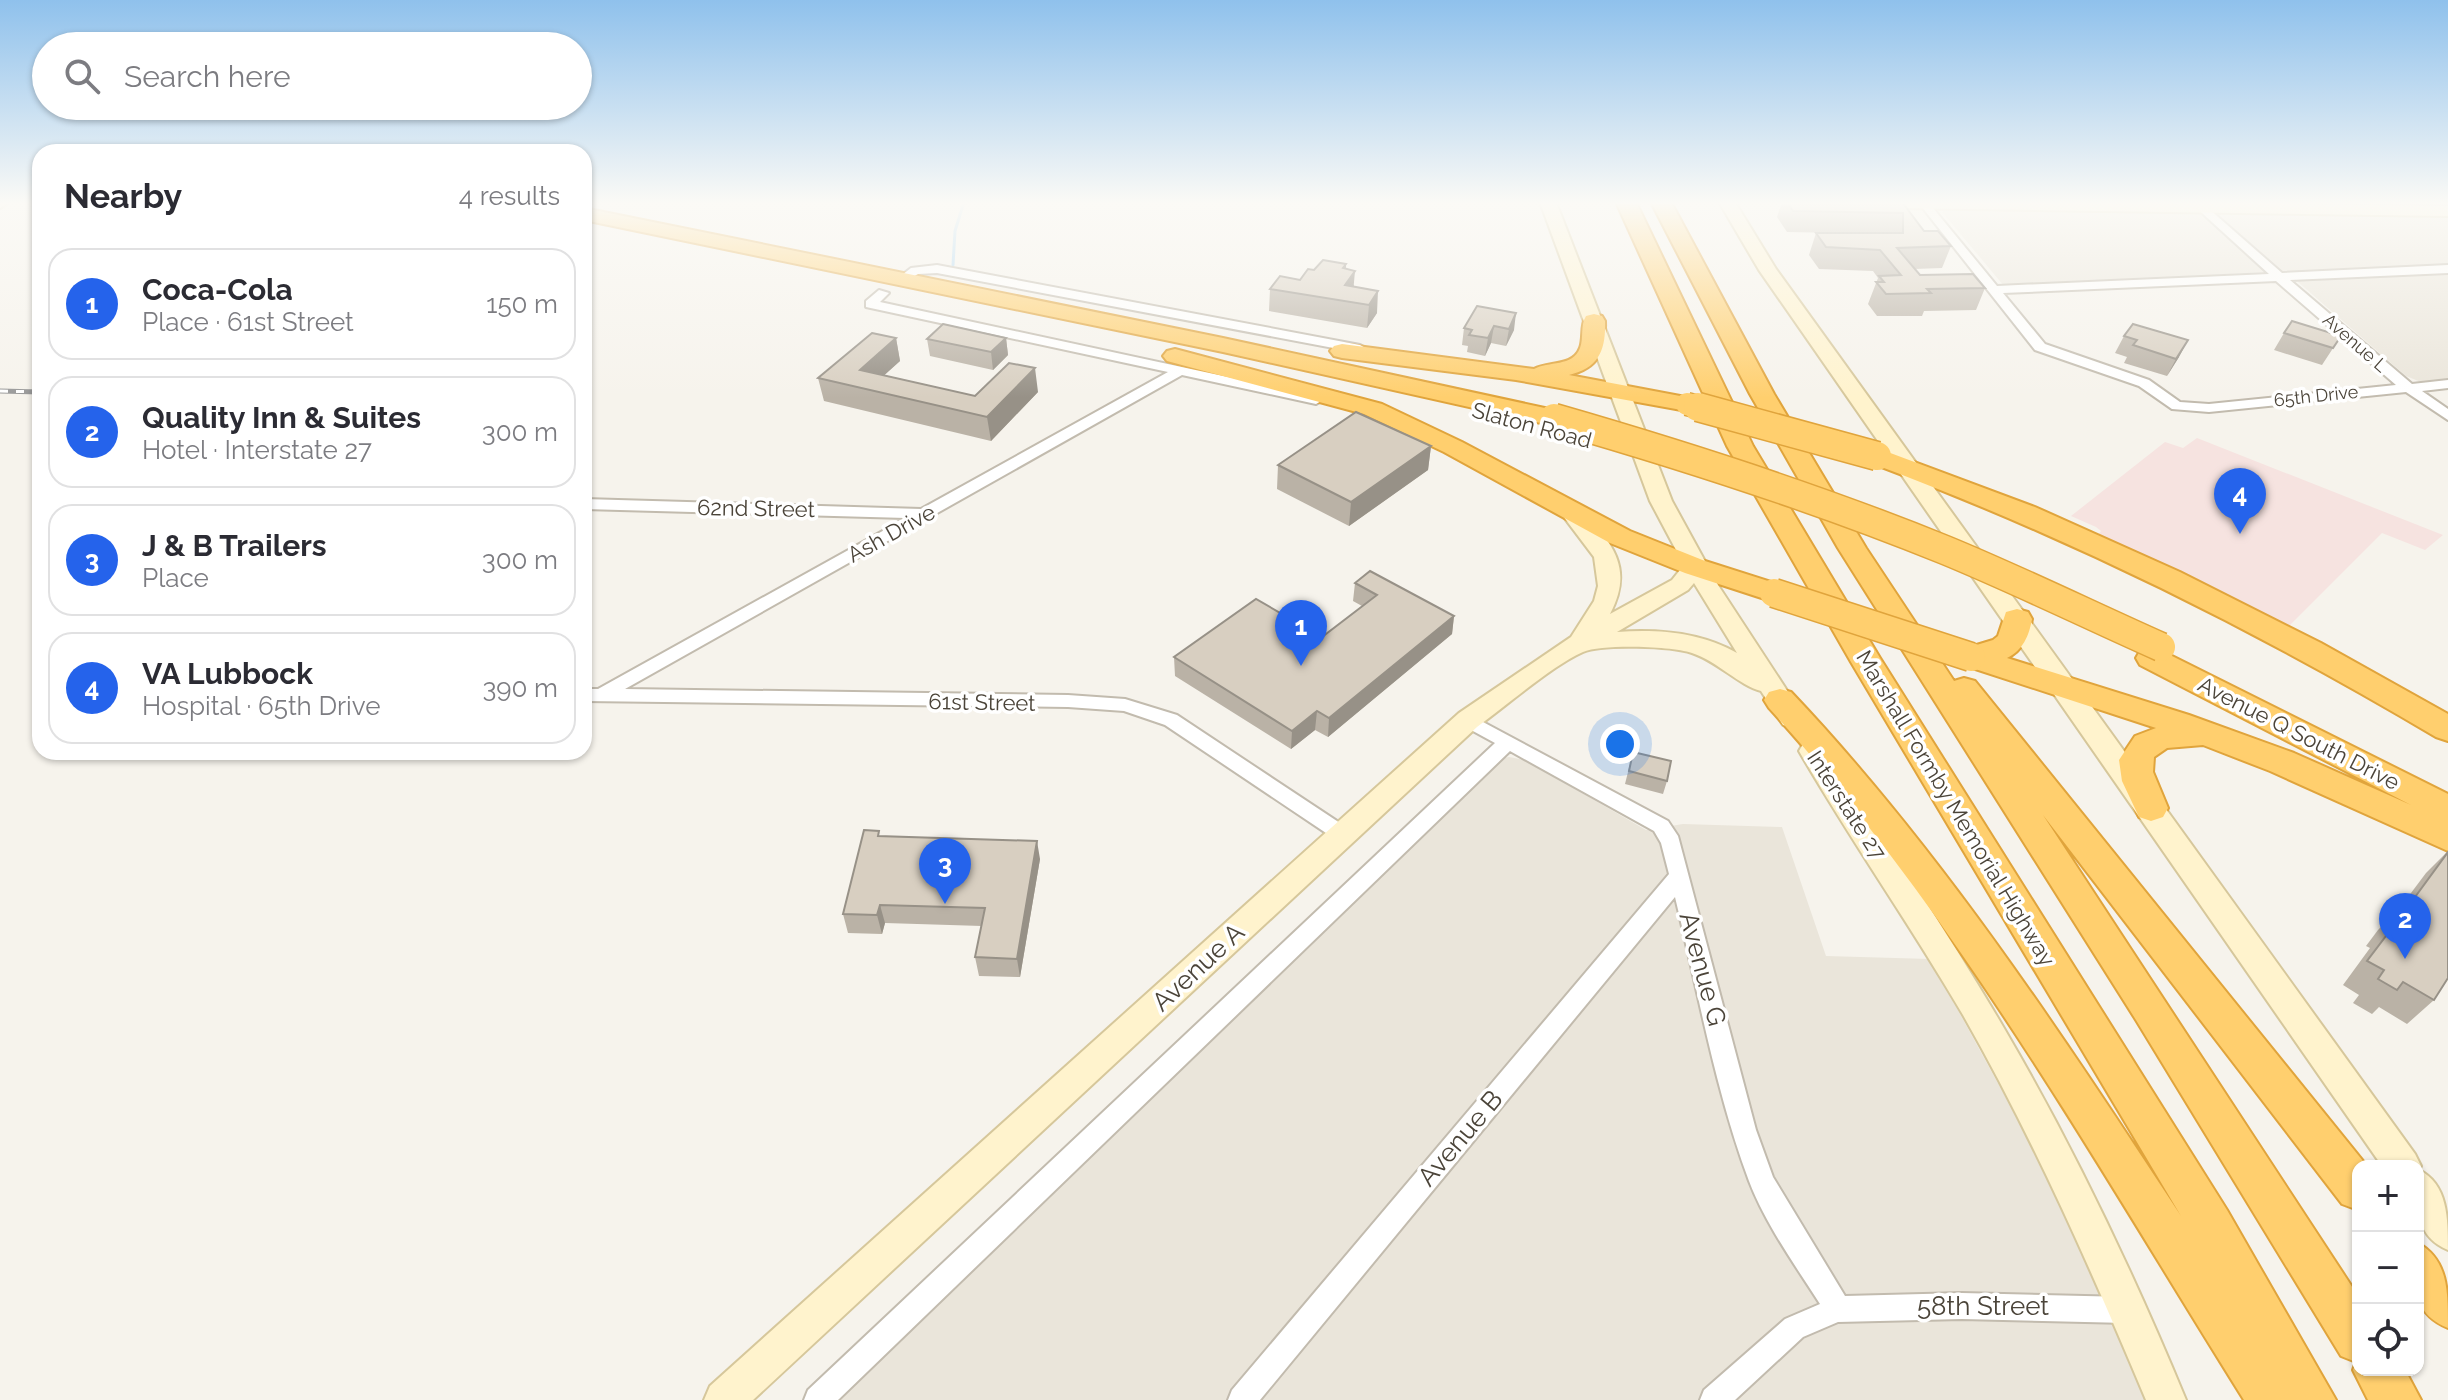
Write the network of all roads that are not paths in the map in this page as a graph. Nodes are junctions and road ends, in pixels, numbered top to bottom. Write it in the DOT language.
graph roads {
  1 [pos="763,267"];
  2 [pos="851,267"];
  3 [pos="1573,267"];
  4 [pos="1640,267"];
  5 [pos="1657,267"];
  6 [pos="1697,267"];
  7 [pos="1766,267"];
  8 [pos="1976,267"];
  9 [pos="2269,267"];
  10 [pos="2448,269"];
  11 [pos="2280,277"];
  12 [pos="904,278"];
  13 [pos="1992,290"];
  14 [pos="883,293"];
  15 [pos="1002,299"];
  16 [pos="1594,321"];
  17 [pos="1103,336"];
  18 [pos="1433,361"];
  19 [pos="1182,370"];
  20 [pos="1516,373"];
  21 [pos="2448,384"];
  22 [pos="2407,386"];
  23 [pos="1622,390"];
  24 [pos="1687,404"];
  25 [pos="1631,416"];
  26 [pos="2448,416"];
  27 [pos="1401,422"];
  28 [pos="1551,424"];
  29 [pos="1740,446"];
  30 [pos="1910,468"];
  31 [pos="592,504"];
  32 [pos="1571,512"];
  33 [pos="927,514"];
  34 [pos="1695,567"];
  35 [pos="2017,619"];
  36 [pos="1902,627"];
  37 [pos="1576,645"];
  38 [pos="2156,652"];
  39 [pos="1971,657"];
  40 [pos="2067,689"];
  41 [pos="592,695"];
  42 [pos="1780,700"];
  43 [pos="1468,720"];
  44 [pos="2448,729"];
  45 [pos="2223,739"];
  46 [pos="1508,742"];
  47 [pos="2448,791"];
  48 [pos="2151,808"];
  49 [pos="2448,809"];
  50 [pos="1342,834"];
  51 [pos="2448,837"];
  52 [pos="1679,877"];
  53 [pos="2399,1160"];
  54 [pos="2352,1181"];
  55 [pos="2424,1196"];
  56 [pos="2448,1232"];
  57 [pos="2424,1274"];
  58 [pos="2448,1305"];
  59 [pos="1838,1309"];
  60 [pos="2127,1310"];
  61 [pos="2352,1329"];
  62 [pos="2381,1376"];
  63 [pos="724,1400"];
  64 [pos="818,1400"];
  65 [pos="1242,1400"];
  66 [pos="1714,1400"];
  67 [pos="2166,1400"];
  68 [pos="2272,1400"];
  69 [pos="2311,1400"];
  70 [pos="2396,1400"];
  1 -- 14 [label="highway, Slaton Road"];
  2 -- 12 [label="highway, Slaton Road"];
  3 -- 16 [label="main road, Interstate 27"];
  4 -- 29 [label="highway"];
  5 -- 29 [label="highway, Marshall Formby Memorial Highway"];
  6 -- 36 [label="highway"];
  7 -- 30 [label="main road"];
  8 -- 13 [label="street"];
  9 -- 11 [label="street, Avenue L"];
  10 -- 11 [label="street"];
  11 -- 13 [label="street"];
  11 -- 22 [label="street, Avenue L"];
  12 -- 14 [label="highway"];
  12 -- 15 [label="highway, Slaton Road"];
  12 -- 18 [label="street, Slaton Road"];
  13 -- 22 [label="street, 65th Drive"];
  14 -- 17 [label="highway, Slaton Road"];
  14 -- 19 [label="street"];
  15 -- 18 [label="highway"];
  15 -- 28 [label="highway, Slaton Road"];
  16 -- 20 [label="highway"];
  16 -- 23 [label="main road, Interstate 27"];
  17 -- 27 [label="highway"];
  17 -- 28 [label="highway, Slaton Road"];
  18 -- 20 [label="highway"];
  19 -- 27 [label="street"];
  19 -- 33 [label="street, Ash Drive"];
  20 -- 23 [label="highway"];
  21 -- 22 [label="street, 65th Drive"];
  22 -- 26 [label="street, Avenue L"];
  23 -- 24 [label="highway"];
  23 -- 25 [label="main road, Interstate 27"];
  24 -- 25 [label="highway"];
  24 -- 30 [label="highway, bridge"];
  25 -- 34 [label="main road, Interstate 27"];
  27 -- 32 [label="highway"];
  28 -- 38 [label="highway, Slaton Road"];
  29 -- 69 [label="highway, Marshall Formby Memorial Highway"];
  30 -- 35 [label="main road"];
  30 -- 44 [label="highway"];
  31 -- 33 [label="street, 62nd Street"];
  32 -- 34 [label="highway"];
  32 -- 37 [label="main road"];
  33 -- 41 [label="street, Ash Drive"];
  34 -- 37 [label="main road, Avenue A"];
  34 -- 39 [label="highway, bridge"];
  34 -- 42 [label="main road, Interstate 27"];
  35 -- 39 [label="highway"];
  35 -- 40 [label="main road"];
  36 -- 54 [label="highway"];
  36 -- 61 [label="highway"];
  37 -- 42 [label="main road"];
  37 -- 43 [label="main road, Avenue A"];
  38 -- 47 [label="highway, Avenue Q South Drive"];
  38 -- 49 [label="highway, Avenue Q South Drive"];
  39 -- 40 [label="highway"];
  40 -- 45 [label="highway"];
  40 -- 48 [label="main road"];
  41 -- 50 [label="street, 61st Street"];
  42 -- 60 [label="main road, Interstate 27"];
  42 -- 68 [label="highway"];
  43 -- 46 [label="street, Avenue G"];
  43 -- 50 [label="main road, Avenue A"];
  45 -- 48 [label="highway"];
  45 -- 51 [label="highway"];
  46 -- 52 [label="street, Avenue G"];
  46 -- 64 [label="street"];
  48 -- 53 [label="main road"];
  50 -- 63 [label="main road, Avenue A"];
  52 -- 59 [label="street, Avenue G"];
  52 -- 65 [label="street, Avenue B"];
  55 -- 56 [label="main road"];
  57 -- 58 [label="highway"];
  59 -- 60 [label="street, 58th Street"];
  59 -- 66 [label="street"];
  60 -- 67 [label="main road, Interstate 27"];
  62 -- 70 [label="highway"];
}
